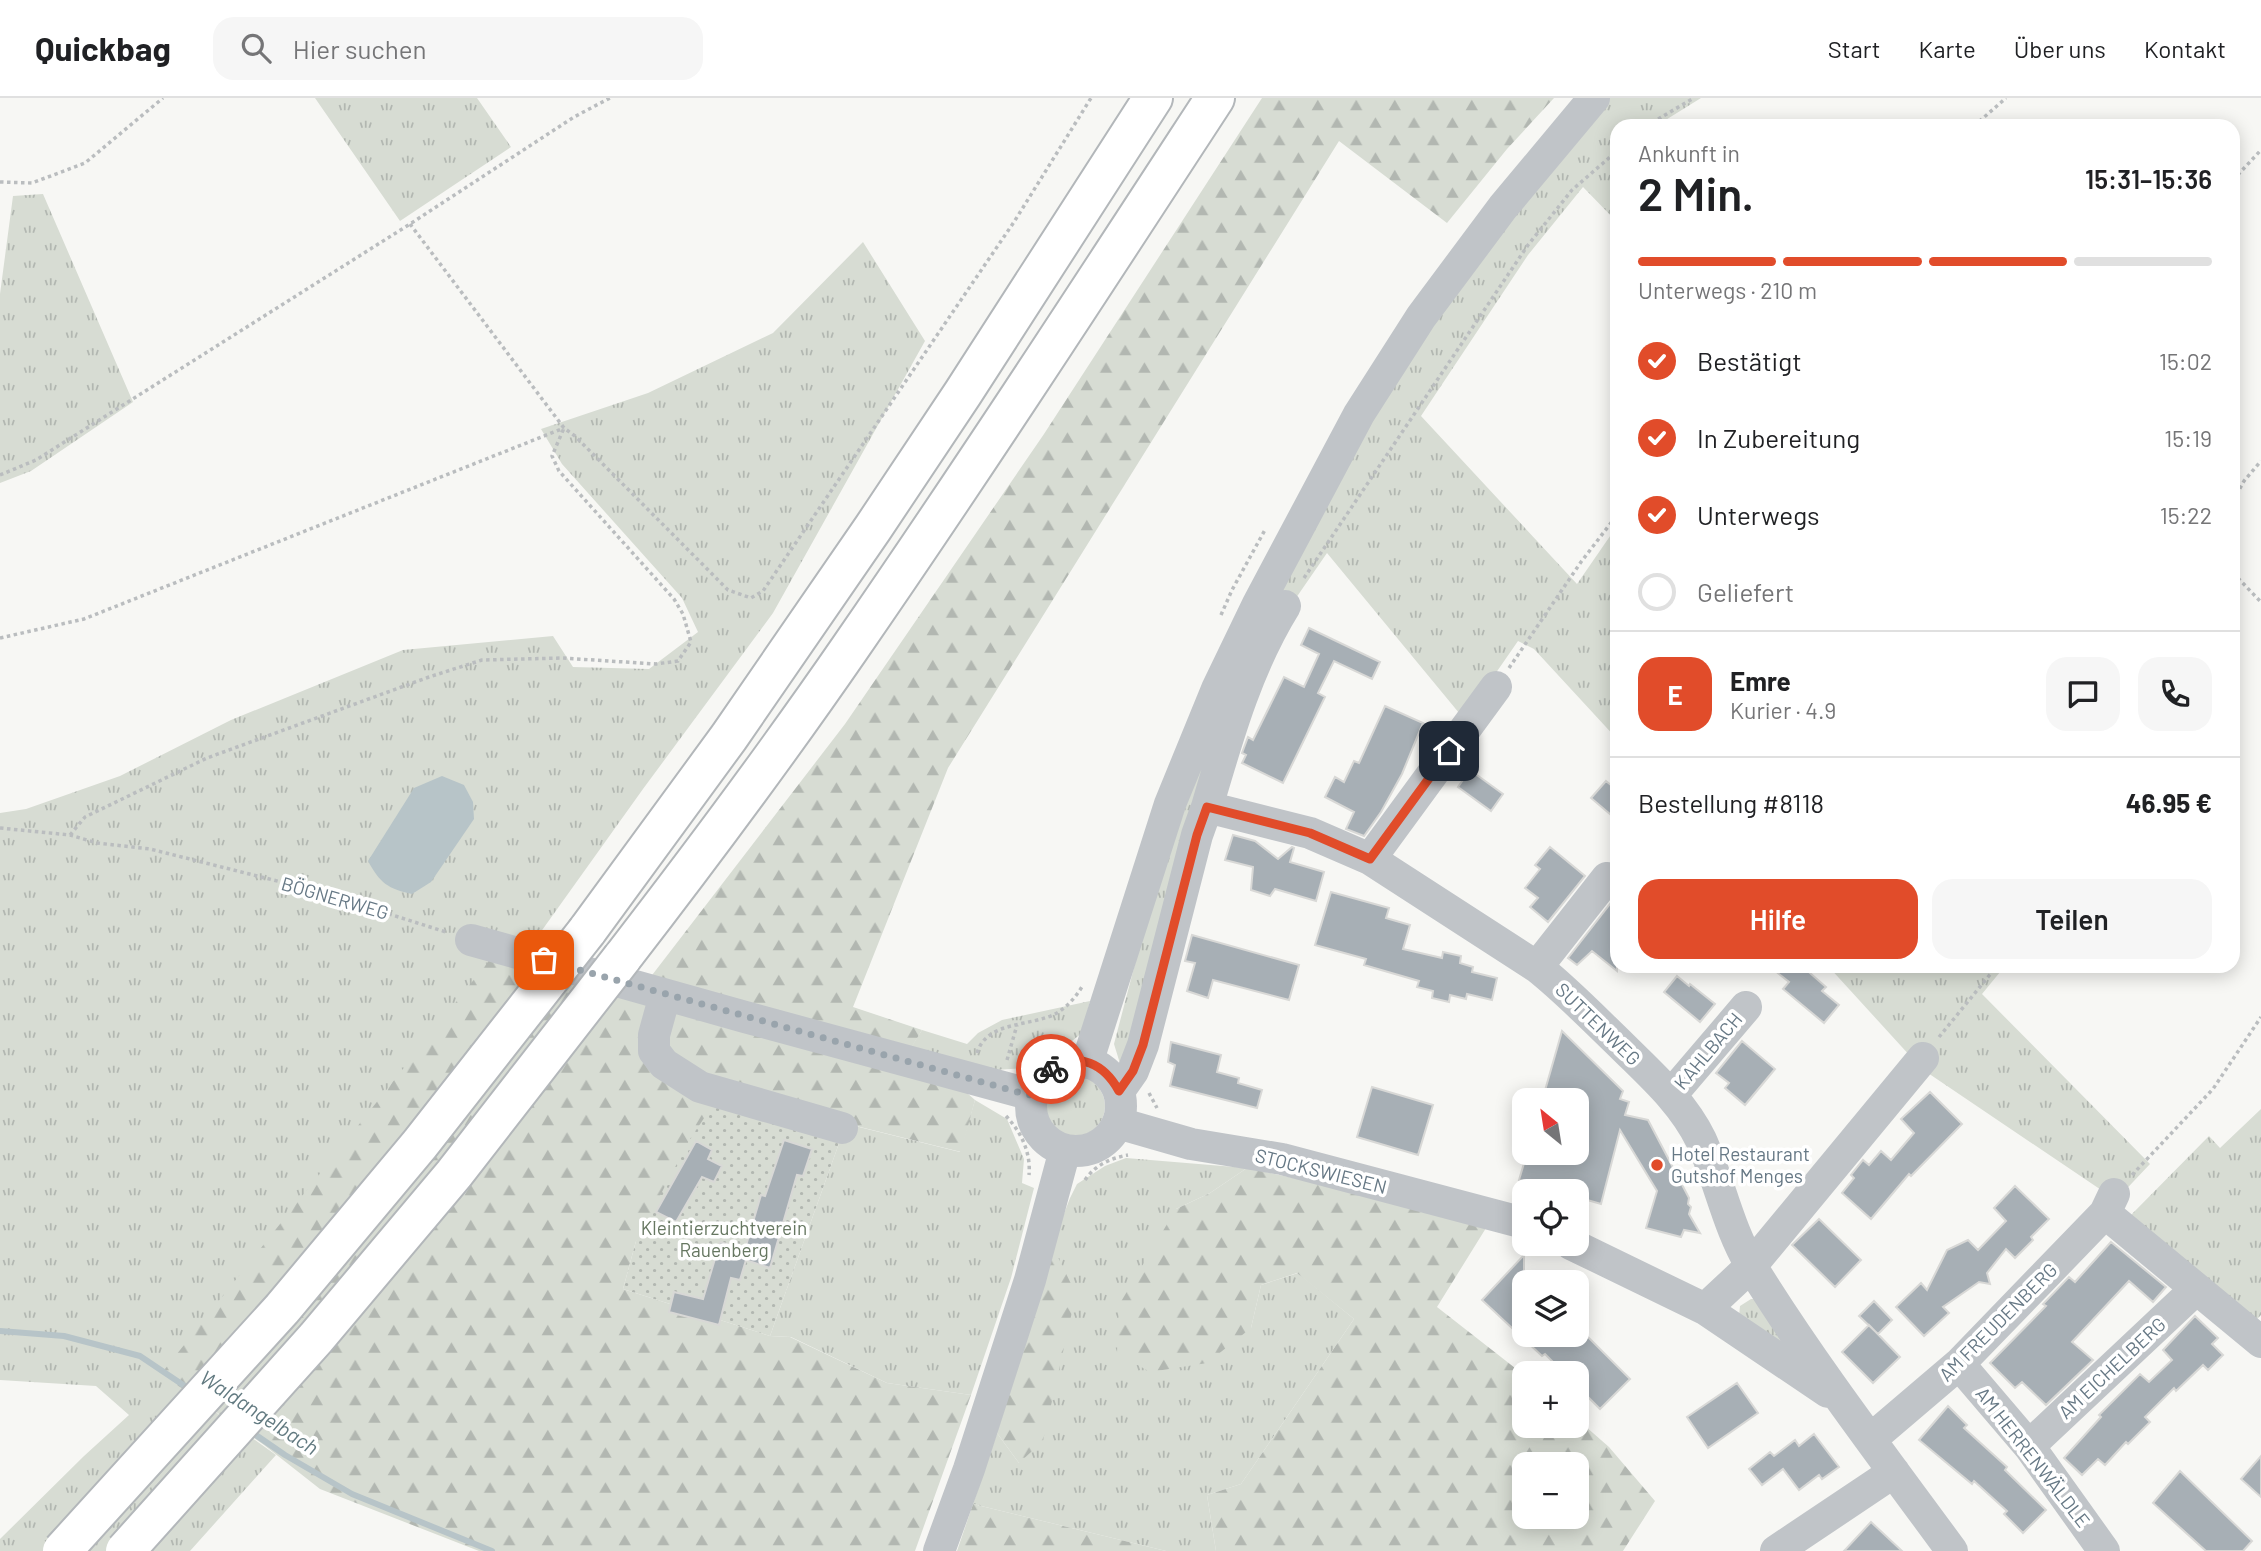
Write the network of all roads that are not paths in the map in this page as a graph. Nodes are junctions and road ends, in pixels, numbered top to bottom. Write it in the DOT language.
graph roads {
  1 [pos="1153,98"];
  2 [pos="1215,98"];
  3 [pos="1594,98"];
  4 [pos="1285,606"];
  5 [pos="1496,687"];
  6 [pos="1207,807"];
  7 [pos="1370,859"];
  8 [pos="1607,878"];
  9 [pos="471,940"];
  10 [pos="1537,967"];
  11 [pos="665,995"];
  12 [pos="1746,1007"];
  13 [pos="1923,1058"];
  14 [pos="1087,1063"];
  15 [pos="1126,1081"];
  16 [pos="1032,1095"];
  17 [pos="1671,1095"];
  18 [pos="1118,1123"];
  19 [pos="842,1128"];
  20 [pos="1065,1150"];
  21 [pos="1512,1220"];
  22 [pos="1589,1253"];
  23 [pos="1751,1266"];
  24 [pos="2196,1289"];
  25 [pos="1705,1309"];
  26 [pos="2261,1342"];
  27 [pos="1959,1364"];
  28 [pos="1841,1401"];
  29 [pos="1871,1440"];
  30 [pos="2029,1446"];
  31 [pos="1894,1472"];
  32 [pos="943,1543"];
  33 [pos="62,1551"];
  34 [pos="125,1551"];
  35 [pos="1776,1551"];
  36 [pos="1952,1551"];
  37 [pos="2104,1551"];
  1 -- 33 [label="highway, bridge"];
  2 -- 34 [label="highway, bridge"];
  3 -- 14 [label="street"];
  4 -- 6 [label="street"];
  5 -- 7 [label="street"];
  6 -- 7 [label="street, SUTTENWEG"];
  6 -- 15 [label="street"];
  7 -- 10 [label="street, SUTTENWEG"];
  8 -- 10 [label="street"];
  9 -- 11 [label="street"];
  10 -- 17 [label="street, SUTTENWEG"];
  11 -- 16 [label="street"];
  11 -- 19 [label="street"];
  12 -- 17 [label="street, KAHLBACH"];
  13 -- 23 [label="street"];
  14 -- 15 [label="street"];
  14 -- 16 [label="street"];
  15 -- 18 [label="street"];
  16 -- 20 [label="street"];
  17 -- 23 [label="street, SUTTENWEG"];
  18 -- 20 [label="street"];
  18 -- 21 [label="street, STOCKSWIESEN"];
  20 -- 32 [label="street"];
  22 -- 25 [label="street"];
  23 -- 25 [label="street"];
  23 -- 28 [label="street, SUTTENWEG"];
  24 -- 26 [label="street"];
  24 -- 27 [label="street, AM FREUDENBERG"];
  24 -- 30 [label="street, AM EICHELBERG"];
  25 -- 28 [label="street"];
  27 -- 29 [label="street, AM FREUDENBERG"];
  27 -- 30 [label="street, AM HERRENWÄLDLE"];
  28 -- 29 [label="street"];
  29 -- 31 [label="street"];
  30 -- 37 [label="street, AM HERRENWÄLDLE"];
  31 -- 35 [label="street"];
  31 -- 36 [label="street"];
}
